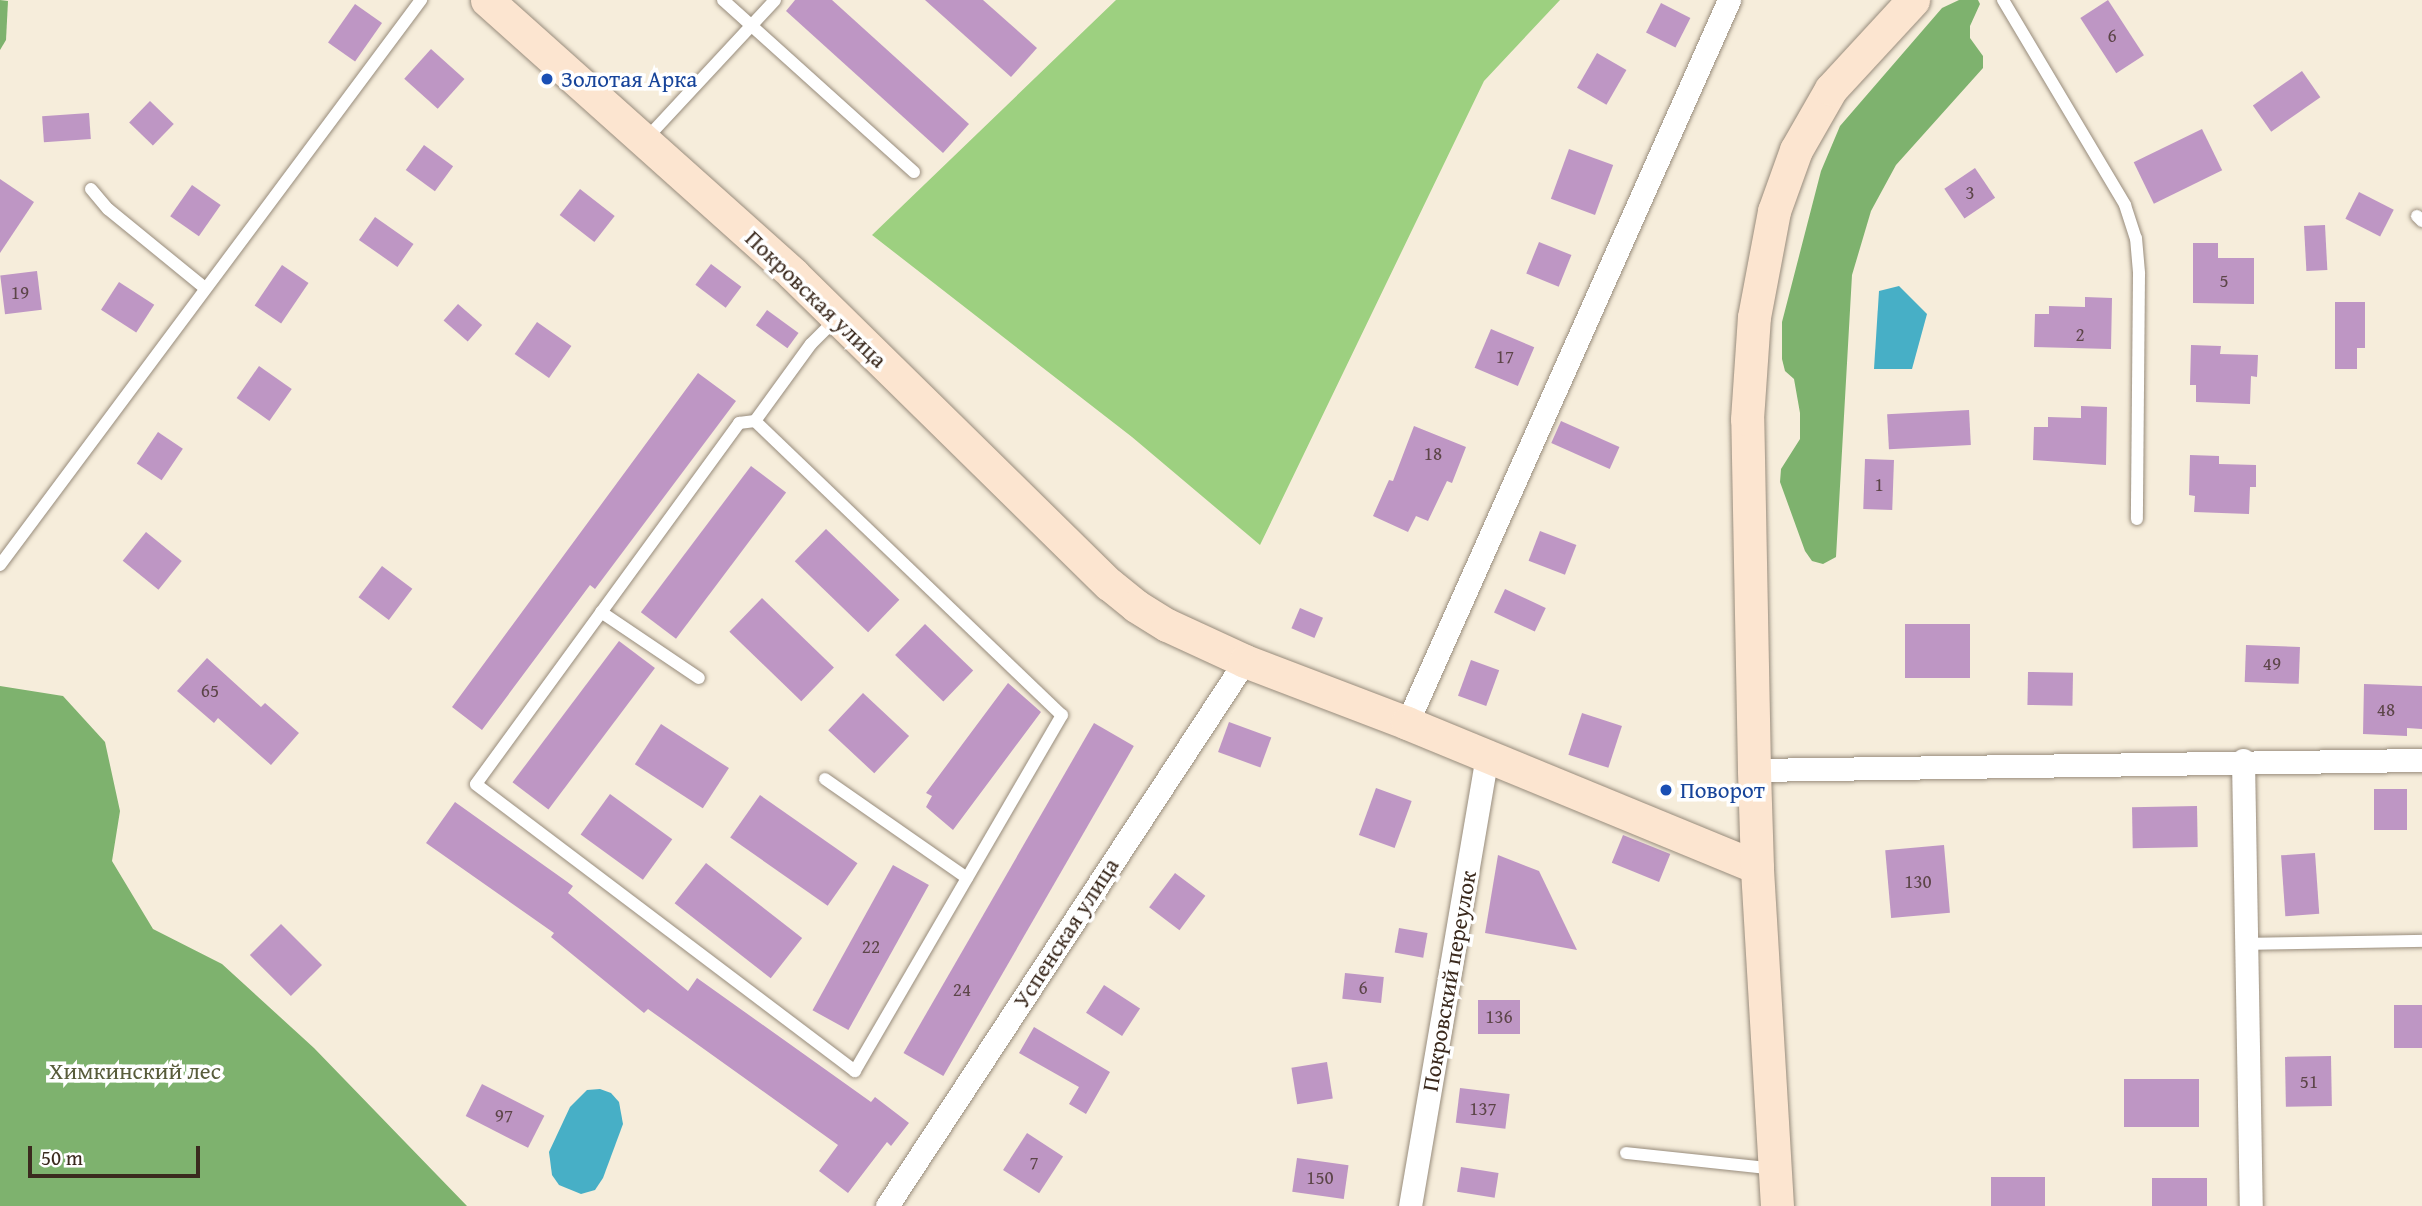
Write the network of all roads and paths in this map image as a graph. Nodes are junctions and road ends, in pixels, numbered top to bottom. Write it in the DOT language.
graph roads {
  1 [pos="421,0"];
  2 [pos="487,0"];
  3 [pos="723,0"];
  4 [pos="775,0"];
  5 [pos="1730,0"];
  6 [pos="1913,0"];
  7 [pos="2003,0"];
  8 [pos="752,26"];
  9 [pos="645,140"];
  10 [pos="914,172"];
  11 [pos="90,189"];
  12 [pos="205,288"];
  13 [pos="837,319"];
  14 [pos="755,421"];
  15 [pos="2137,519"];
  16 [pos="0,565"];
  17 [pos="601,612"];
  18 [pos="1245,661"];
  19 [pos="699,678"];
  20 [pos="1407,723"];
  21 [pos="1487,756"];
  22 [pos="2422,760"];
  23 [pos="2243,761"];
  24 [pos="1754,769"];
  25 [pos="825,779"];
  26 [pos="1757,867"];
  27 [pos="967,878"];
  28 [pos="2422,941"];
  29 [pos="2246,944"];
  30 [pos="1626,1153"];
  31 [pos="1776,1169"];
  32 [pos="887,1206"];
  33 [pos="1410,1206"];
  34 [pos="1777,1206"];
  35 [pos="2251,1206"];
  1 -- 12 [label="lane"];
  2 -- 9 [label="street, Покровская улица"];
  3 -- 8 [label="lane"];
  4 -- 8 [label="lane"];
  5 -- 20 [label="street"];
  6 -- 24 [label="street"];
  7 -- 15 [label="lane"];
  8 -- 9 [label="lane"];
  8 -- 10 [label="lane"];
  9 -- 13 [label="street, Покровская улица"];
  11 -- 12 [label="lane"];
  12 -- 16 [label="lane"];
  13 -- 14 [label="lane"];
  13 -- 18 [label="street, Покровская улица"];
  14 -- 17 [label="lane"];
  14 -- 27 [label="lane"];
  17 -- 19 [label="lane"];
  17 -- 27 [label="lane"];
  18 -- 20 [label="street, Покровская улица"];
  18 -- 32 [label="street, Успенская улица"];
  20 -- 21 [label="street, Покровская улица"];
  21 -- 26 [label="street, Покровская улица"];
  21 -- 33 [label="street, Покровский переулок"];
  22 -- 23 [label="street"];
  23 -- 24 [label="street"];
  23 -- 29 [label="street"];
  24 -- 26 [label="street"];
  25 -- 27 [label="lane"];
  26 -- 31 [label="street"];
  28 -- 29 [label="lane"];
  29 -- 35 [label="street"];
  30 -- 31 [label="lane"];
  31 -- 34 [label="street"];
}
